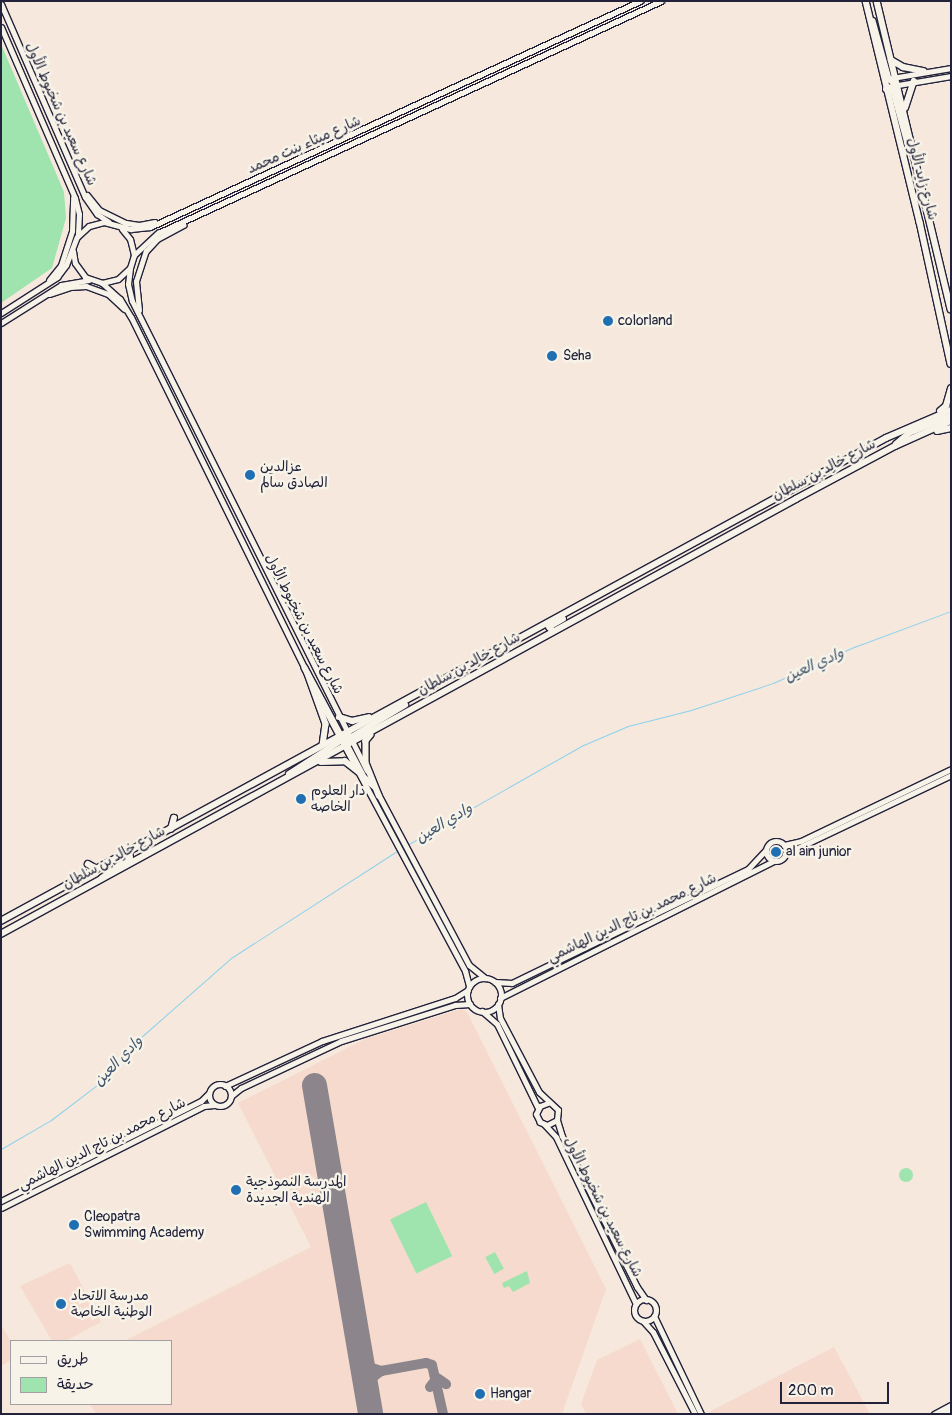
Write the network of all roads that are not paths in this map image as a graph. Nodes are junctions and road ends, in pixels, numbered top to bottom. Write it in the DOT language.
graph roads {
  1 [pos="640,1"];
  2 [pos="661,1"];
  3 [pos="866,1"];
  4 [pos="877,1"];
  5 [pos="1,4"];
  6 [pos="1,27"];
  7 [pos="891,59"];
  8 [pos="951,68"];
  9 [pos="924,71"];
  10 [pos="951,76"];
  11 [pos="889,78"];
  12 [pos="914,81"];
  13 [pos="897,85"];
  14 [pos="886,88"];
  15 [pos="904,115"];
  16 [pos="913,153"];
  17 [pos="81,188"];
  18 [pos="72,192"];
  19 [pos="179,214"];
  20 [pos="188,219"];
  21 [pos="111,223"];
  22 [pos="118,226"];
  23 [pos="77,237"];
  24 [pos="74,246"];
  25 [pos="134,256"];
  26 [pos="130,268"];
  27 [pos="93,281"];
  28 [pos="102,283"];
  29 [pos="39,289"];
  30 [pos="42,296"];
  31 [pos="951,309"];
  32 [pos="1,313"];
  33 [pos="139,314"];
  34 [pos="131,317"];
  35 [pos="1,323"];
  36 [pos="944,333"];
  37 [pos="951,342"];
  38 [pos="951,364"];
  39 [pos="951,389"];
  40 [pos="951,410"];
  41 [pos="951,416"];
  42 [pos="922,421"];
  43 [pos="951,421"];
  44 [pos="951,428"];
  45 [pos="918,435"];
  46 [pos="895,446"];
  47 [pos="688,546"];
  48 [pos="664,571"];
  49 [pos="582,604"];
  50 [pos="553,632"];
  51 [pos="305,668"];
  52 [pos="308,674"];
  53 [pos="408,701"];
  54 [pos="339,717"];
  55 [pos="382,727"];
  56 [pos="345,740"];
  57 [pos="291,765"];
  58 [pos="312,765"];
  59 [pos="951,768"];
  60 [pos="359,772"];
  61 [pos="951,776"];
  62 [pos="287,778"];
  63 [pos="374,786"];
  64 [pos="379,796"];
  65 [pos="174,818"];
  66 [pos="171,829"];
  67 [pos="784,845"];
  68 [pos="765,851"];
  69 [pos="129,852"];
  70 [pos="785,854"];
  71 [pos="774,861"];
  72 [pos="88,864"];
  73 [pos="412,865"];
  74 [pos="97,869"];
  75 [pos="101,880"];
  76 [pos="1,921"];
  77 [pos="1,934"];
  78 [pos="485,978"];
  79 [pos="495,982"];
  80 [pos="468,988"];
  81 [pos="500,998"];
  82 [pos="470,1004"];
  83 [pos="498,1004"];
  84 [pos="482,1011"];
  85 [pos="225,1086"];
  86 [pos="209,1093"];
  87 [pos="230,1096"];
  88 [pos="548,1103"];
  89 [pos="214,1105"];
  90 [pos="538,1108"];
  91 [pos="557,1120"];
  92 [pos="544,1124"];
  93 [pos="1,1201"];
  94 [pos="1,1208"];
  95 [pos="646,1300"];
  96 [pos="636,1304"];
  97 [pos="654,1316"];
  98 [pos="644,1321"];
  99 [pos="951,1405"];
  100 [pos="951,1410"];
  101 [pos="694,1414"];
  102 [pos="701,1414"];
  103 [pos="934,1414"];
  104 [pos="943,1414"];
  1 -- 19 [label="main road, شارع ميثاء بنت محمد"];
  2 -- 20 [label="main road, شارع ميثاء بنت محمد"];
  3 -- 11 [label="main road, شارع زايد الأول"];
  4 -- 7 [label="main road, شارع زايد الأول"];
  5 -- 17 [label="main road, شارع سعيد بن شخبوط الأول"];
  6 -- 18 [label="main road, شارع سعيد بن شخبوط الأول"];
  7 -- 9 [label="main road"];
  7 -- 11 [label="main road, شارع زايد الأول"];
  8 -- 9 [label="main road"];
  9 -- 11 [label="main road"];
  10 -- 12 [label="main road"];
  11 -- 13 [label="main road"];
  11 -- 14 [label="main road, شارع زايد الأول"];
  12 -- 13 [label="main road"];
  12 -- 15 [label="main road"];
  13 -- 14 [label="main road"];
  13 -- 15 [label="main road, شارع زايد الأول"];
  14 -- 16 [label="main road"];
  14 -- 36 [label="main road, شارع زايد الأول"];
  15 -- 16 [label="main road, شارع زايد الأول"];
  16 -- 31 [label="main road, شارع زايد الأول"];
  17 -- 19 [label="main road"];
  17 -- 21 [label="main road, شارع سعيد بن شخبوط الأول"];
  18 -- 23 [label="main road, شارع سعيد بن شخبوط الأول"];
  18 -- 29 [label="main road"];
  19 -- 22 [label="main road, شارع ميثاء بنت محمد"];
  20 -- 25 [label="main road, شارع ميثاء بنت محمد"];
  20 -- 33 [label="main road"];
  21 -- 22 [label="main road, شارع ميثاء بنت محمد"];
  21 -- 23 [label="main road"];
  22 -- 25 [label="main road"];
  23 -- 24 [label="main road"];
  24 -- 27 [label="main road"];
  24 -- 29 [label="main road"];
  25 -- 26 [label="main road"];
  26 -- 28 [label="main road"];
  26 -- 33 [label="main road, شارع سعيد بن شخبوط الأول"];
  27 -- 28 [label="main road"];
  27 -- 30 [label="main road"];
  28 -- 34 [label="main road, شارع سعيد بن شخبوط الأول"];
  29 -- 32 [label="main road"];
  30 -- 34 [label="main road"];
  30 -- 35 [label="main road"];
  33 -- 54 [label="main road, شارع سعيد بن شخبوط الأول"];
  34 -- 51 [label="main road, شارع سعيد بن شخبوط الأول"];
  36 -- 37 [label="main road"];
  36 -- 38 [label="main road, شارع زايد الأول"];
  39 -- 42 [label="main road"];
  40 -- 42 [label="main road, شارع خالِد بن سلطان"];
  41 -- 46 [label="main road"];
  42 -- 47 [label="main road, شارع خالِد بن سلطان"];
  43 -- 45 [label="main road, شارع خالِد بن سلطان"];
  44 -- 45 [label="main road"];
  45 -- 46 [label="main road, شارع خالِد بن سلطان"];
  46 -- 48 [label="main road, شارع خالِد بن سلطان"];
  47 -- 48 [label="main road"];
  47 -- 49 [label="main road, شارع خالِد بن سلطان"];
  48 -- 50 [label="main road, شارع خالِد بن سلطان"];
  49 -- 50 [label="main road"];
  49 -- 53 [label="main road, شارع خالِد بن سلطان"];
  50 -- 55 [label="main road, شارع خالِد بن سلطان"];
  51 -- 52 [label="main road, شارع سعيد بن شخبوط الأول"];
  51 -- 56 [label="main road"];
  52 -- 56 [label="main road, شارع سعيد بن شخبوط الأول"];
  52 -- 57 [label="main road"];
  53 -- 54 [label="main road"];
  53 -- 56 [label="main road, شارع خالِد بن سلطان"];
  54 -- 56 [label="main road, شارع سعيد بن شخبوط الأول"];
  55 -- 56 [label="main road, شارع خالِد بن سلطان"];
  55 -- 64 [label="main road"];
  56 -- 57 [label="main road, شارع خالِد بن سلطان"];
  56 -- 58 [label="main road, شارع خالِد بن سلطان"];
  56 -- 60 [label="main road, شارع سعيد بن شخبوط الأول"];
  56 -- 62 [label="main road"];
  56 -- 63 [label="main road"];
  57 -- 66 [label="main road, شارع خالِد بن سلطان"];
  58 -- 60 [label="main road"];
  58 -- 62 [label="main road, شارع خالِد بن سلطان"];
  59 -- 67 [label="main road"];
  60 -- 73 [label="main road, شارع سعيد بن شخبوط الأول"];
  61 -- 70 [label="main road"];
  62 -- 75 [label="main road, شارع خالِد بن سلطان"];
  63 -- 64 [label="main road, شارع سعيد بن شخبوط الأول"];
  64 -- 73 [label="main road, شارع سعيد بن شخبوط الأول"];
  65 -- 66 [label="main road"];
  66 -- 69 [label="main road, شارع خالِد بن سلطان"];
  67 -- 68 [label="main road"];
  67 -- 70 [label="main road"];
  68 -- 71 [label="main road"];
  68 -- 79 [label="main road, شارع محمد بن تاج الدين الهاشمي"];
  69 -- 74 [label="main road, شارع خالِد بن سلطان"];
  69 -- 75 [label="main road"];
  70 -- 71 [label="main road, شارع محمد بن تاج الدين الهاشمي"];
  71 -- 81 [label="main road, شارع محمد بن تاج الدين الهاشمي"];
  72 -- 74 [label="main road"];
  73 -- 78 [label="main road, شارع سعيد بن شخبوط الأول"];
  73 -- 80 [label="main road, شارع سعيد بن شخبوط الأول"];
  74 -- 76 [label="main road, شارع خالِد بن سلطان"];
  75 -- 77 [label="main road, شارع خالِد بن سلطان"];
  78 -- 79 [label="main road"];
  78 -- 80 [label="main road"];
  79 -- 81 [label="main road"];
  80 -- 82 [label="main road"];
  80 -- 85 [label="main road"];
  81 -- 83 [label="main road"];
  82 -- 84 [label="main road"];
  82 -- 87 [label="main road"];
  83 -- 84 [label="main road"];
  83 -- 88 [label="main road"];
  84 -- 90 [label="main road"];
  85 -- 86 [label="main road"];
  85 -- 87 [label="main road"];
  86 -- 89 [label="main road"];
  86 -- 93 [label="main road, شارع محمد بن تاج الدين الهاشمي"];
  87 -- 89 [label="main road"];
  88 -- 90 [label="main road"];
  88 -- 91 [label="main road"];
  89 -- 94 [label="main road, شارع محمد بن تاج الدين الهاشمي"];
  90 -- 92 [label="main road"];
  91 -- 92 [label="main road"];
  91 -- 95 [label="main road, شارع سعيد بن شخبوط الأول"];
  92 -- 96 [label="main road, شارع سعيد بن شخبوط الأول"];
  95 -- 96 [label="main road"];
  95 -- 97 [label="main road"];
  96 -- 98 [label="main road"];
  97 -- 98 [label="main road"];
  97 -- 102 [label="main road"];
  98 -- 101 [label="main road"];
  99 -- 103 [label="main road"];
  100 -- 104 [label="main road"];
}
